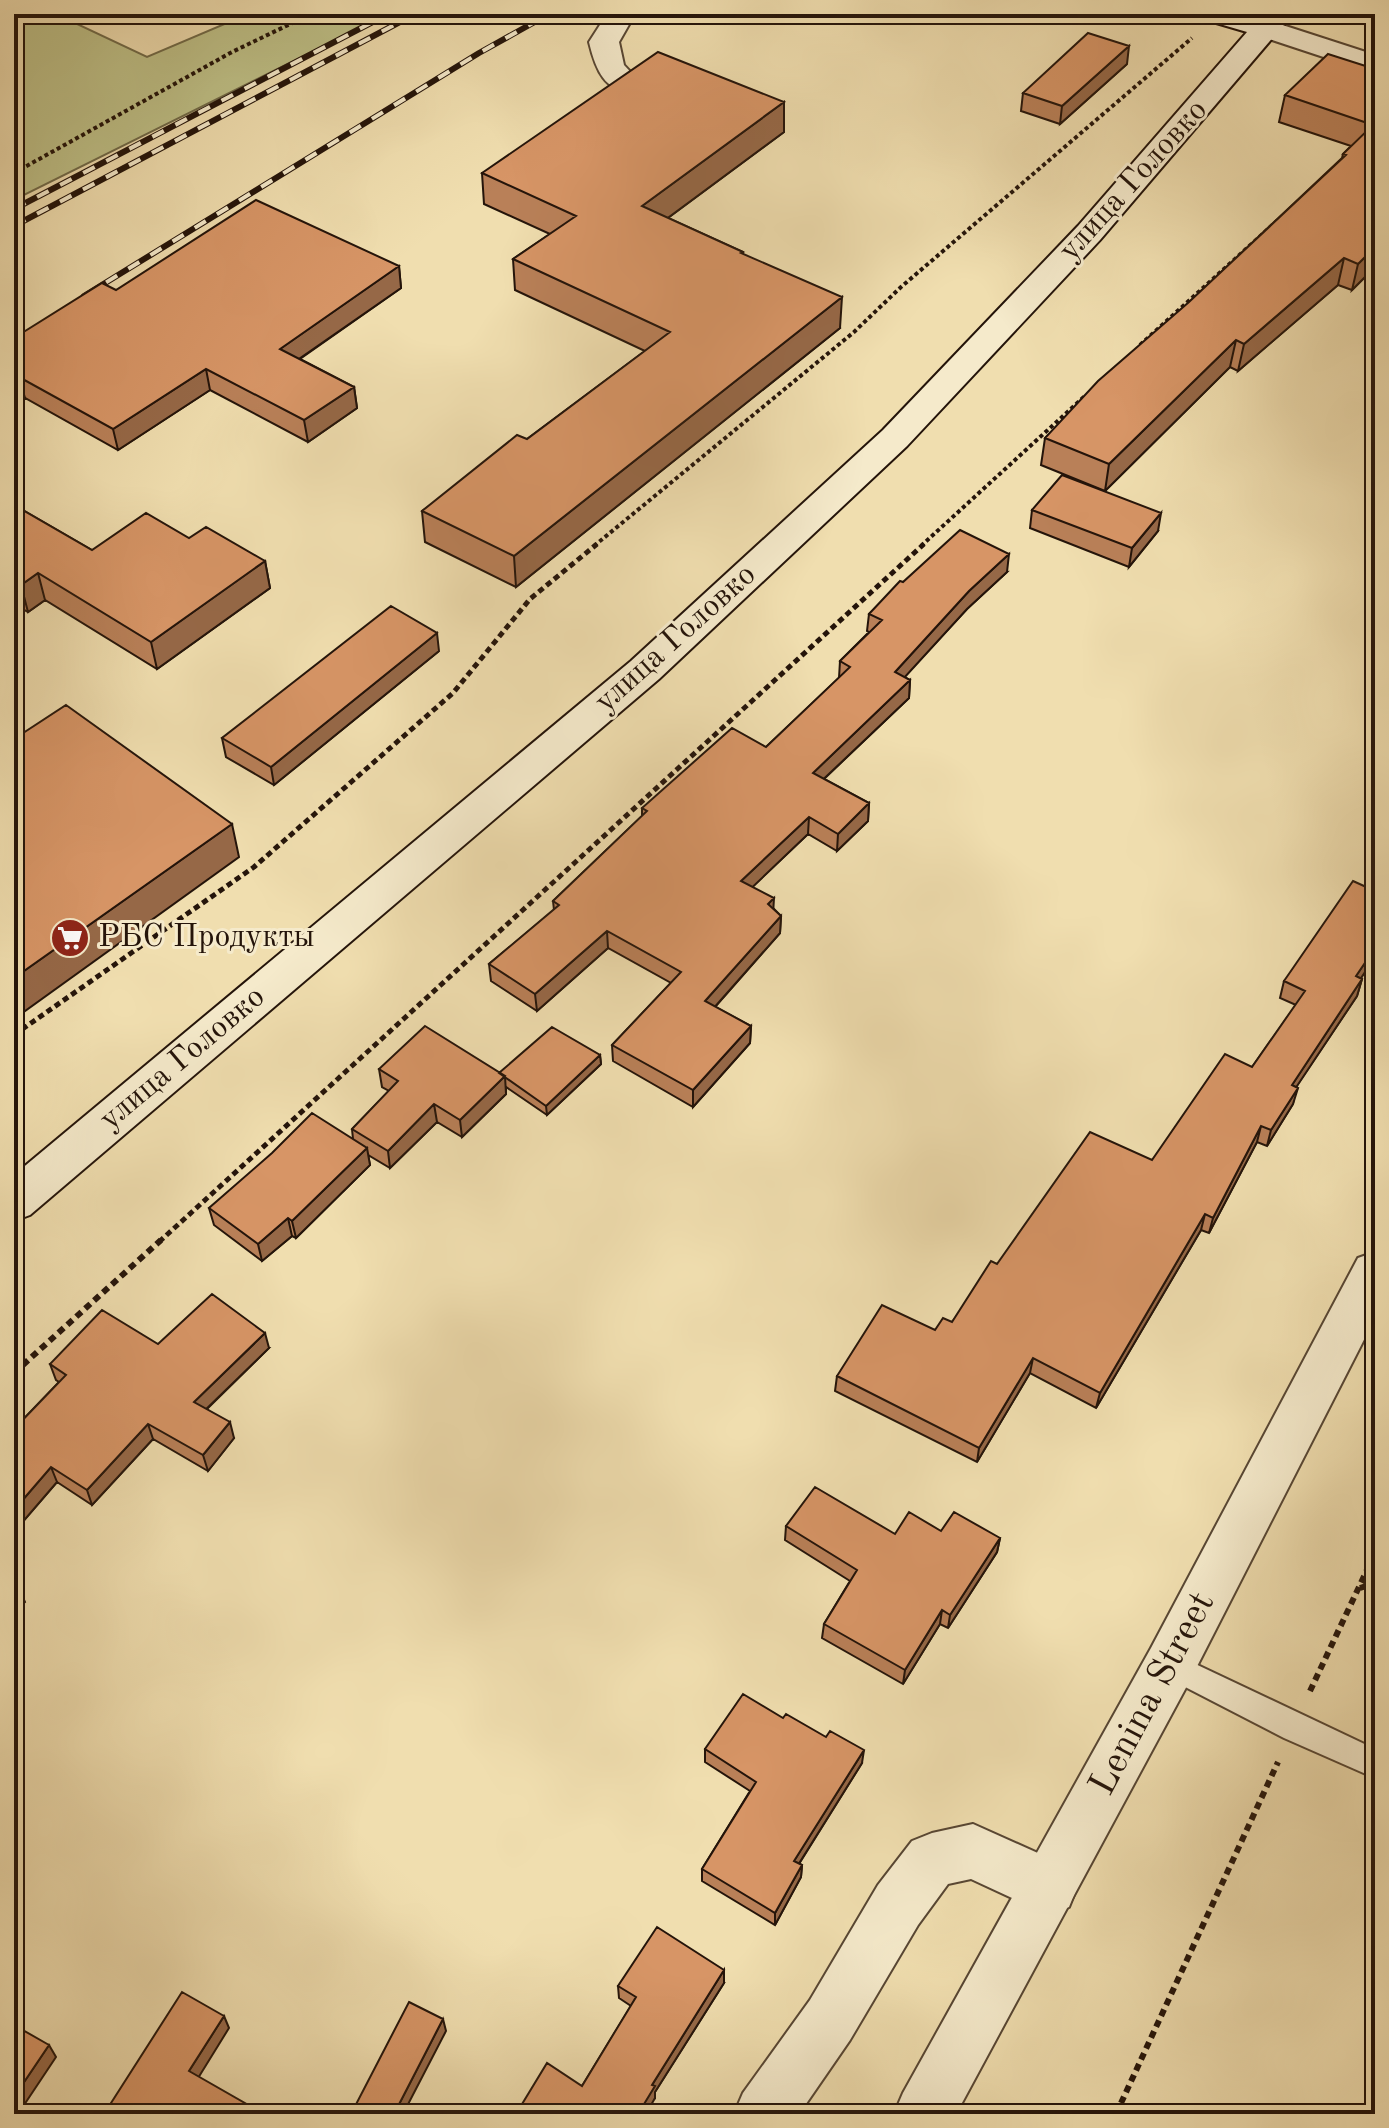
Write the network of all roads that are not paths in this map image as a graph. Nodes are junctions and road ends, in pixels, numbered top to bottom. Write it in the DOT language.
graph roads {
  1 [pos="621,14"];
  2 [pos="1207,22"];
  3 [pos="1273,22"];
  4 [pos="1375,65"];
  5 [pos="626,83"];
  6 [pos="14,1202"];
  7 [pos="1375,1272"];
  8 [pos="1170,1665"];
  9 [pos="1375,1764"];
  10 [pos="1049,1887"];
  11 [pos="764,2114"];
  12 [pos="924,2114"];
  1 -- 5 [label="main road"];
  2 -- 3 [label="main road"];
  3 -- 4 [label="main road"];
  3 -- 6 [label="main road, улица Головко"];
  7 -- 8 [label="main road, Lenina Street"];
  8 -- 9 [label="lane"];
  8 -- 10 [label="main road, Lenina Street"];
  10 -- 11 [label="main road"];
  10 -- 12 [label="main road, Lenina Street"];
}
